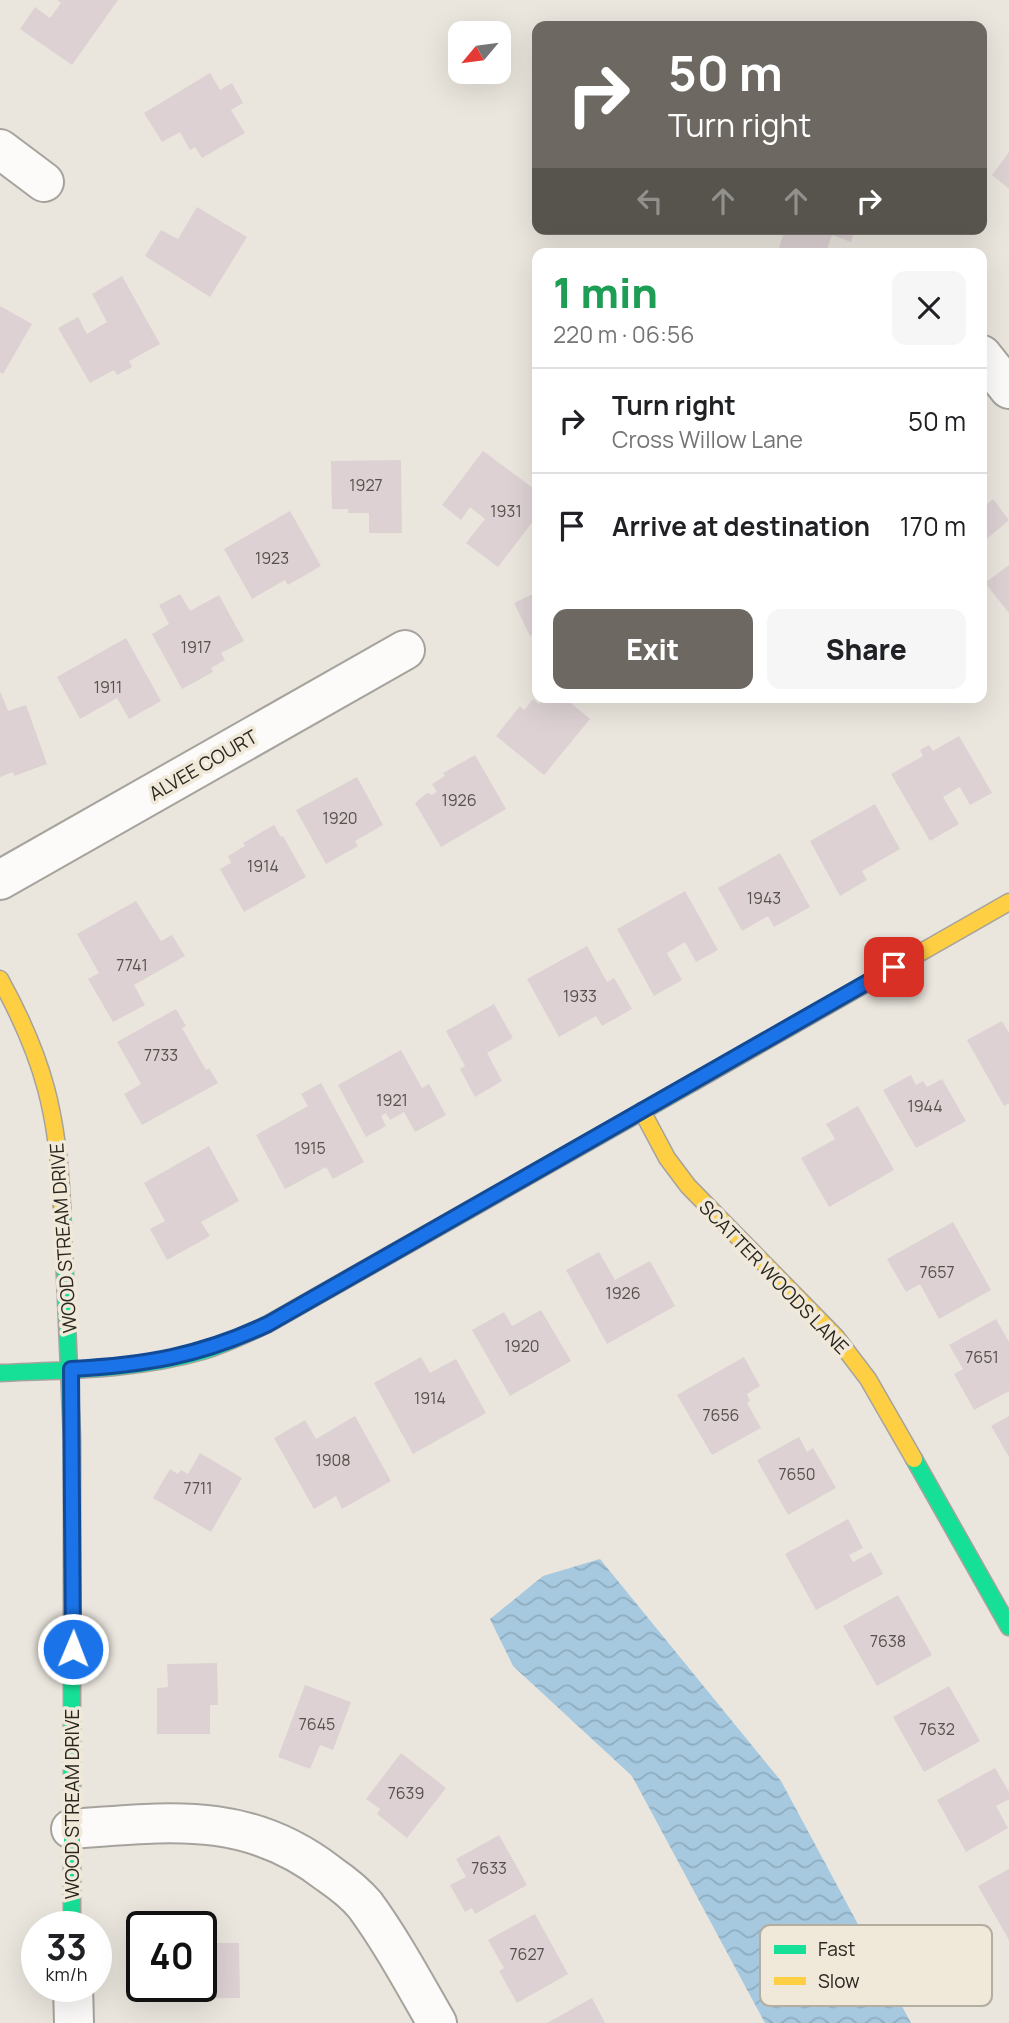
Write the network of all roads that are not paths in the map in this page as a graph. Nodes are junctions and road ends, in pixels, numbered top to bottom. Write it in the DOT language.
graph roads {
  1 [pos="0,149"];
  2 [pos="44,182"];
  3 [pos="987,361"];
  4 [pos="1009,388"];
  5 [pos="405,650"];
  6 [pos="0,880"];
  7 [pos="1009,902"];
  8 [pos="0,979"];
  9 [pos="642,1111"];
  10 [pos="71,1369"];
  11 [pos="0,1373"];
  12 [pos="1009,1627"];
  13 [pos="71,1829"];
  14 [pos="72,1911"];
  15 [pos="73,2002"];
  16 [pos="74,2023"];
  17 [pos="437,2023"];
  1 -- 2 [label="street"];
  3 -- 4 [label="street"];
  5 -- 6 [label="street, ALVEE COURT"];
  7 -- 9 [label="street"];
  8 -- 10 [label="street, WOOD STREAM DRIVE"];
  9 -- 10 [label="street"];
  9 -- 12 [label="street, SCATTER WOODS LANE"];
  10 -- 11 [label="street"];
  10 -- 13 [label="street, WOOD STREAM DRIVE"];
  13 -- 14 [label="street, WOOD STREAM DRIVE"];
  13 -- 17 [label="street"];
  15 -- 16 [label="street"];
}
